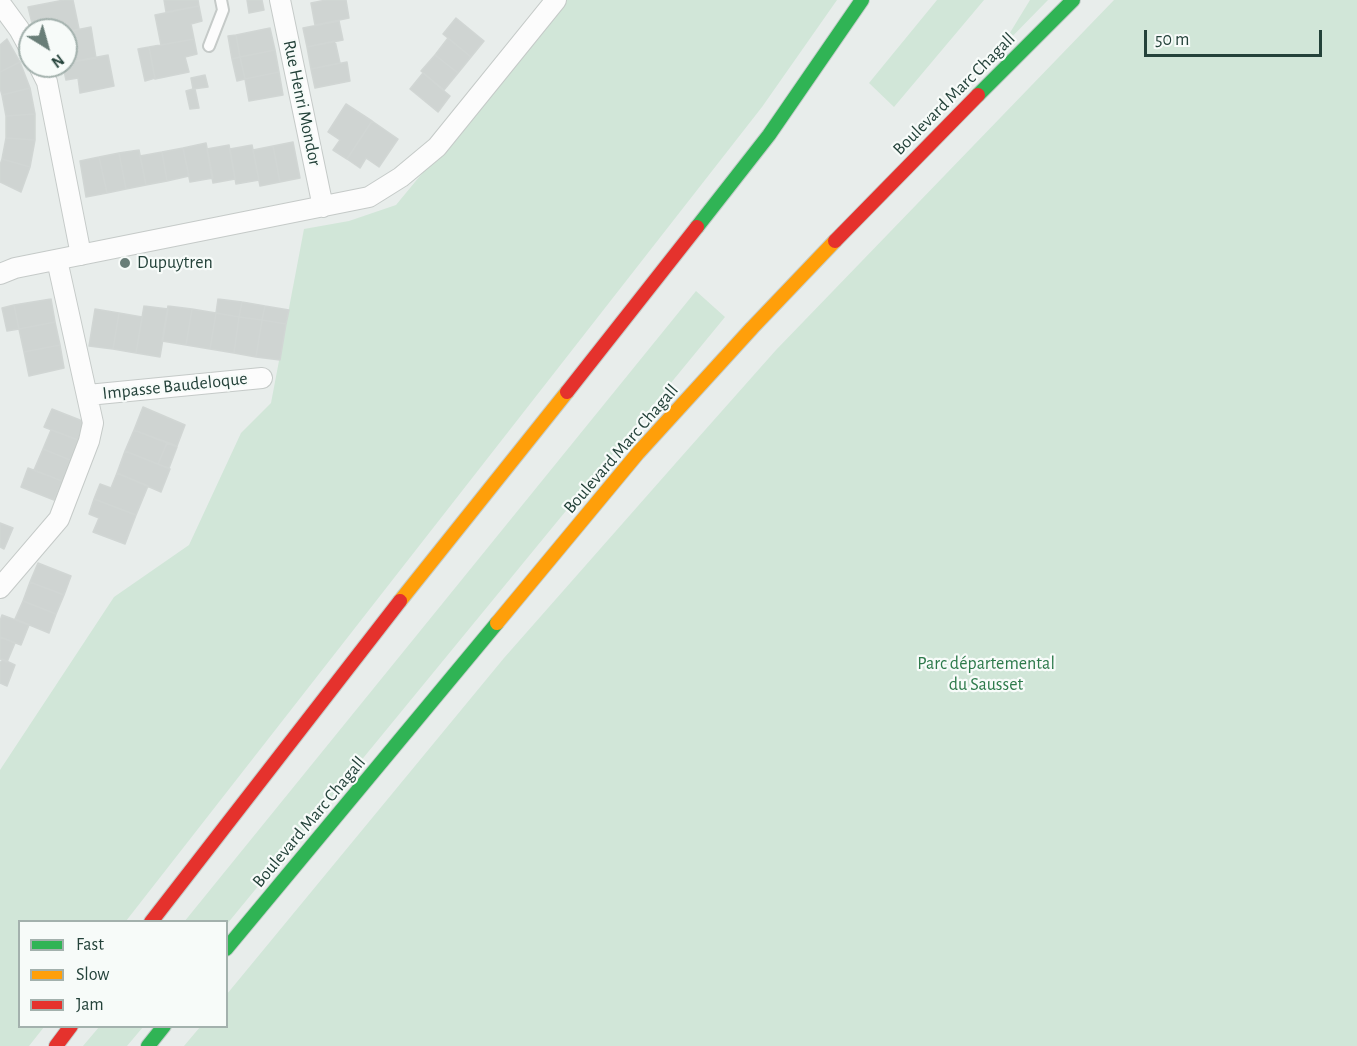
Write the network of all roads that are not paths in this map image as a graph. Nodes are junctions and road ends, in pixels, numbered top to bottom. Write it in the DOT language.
graph roads {
  1 [pos="6,0"];
  2 [pos="221,0"];
  3 [pos="280,0"];
  4 [pos="556,0"];
  5 [pos="862,0"];
  6 [pos="1073,0"];
  7 [pos="0,2"];
  8 [pos="18,28"];
  9 [pos="209,46"];
  10 [pos="45,78"];
  11 [pos="323,207"];
  12 [pos="81,255"];
  13 [pos="57,260"];
  14 [pos="0,274"];
  15 [pos="262,378"];
  16 [pos="88,395"];
  17 [pos="0,588"];
  18 [pos="152,920"];
  19 [pos="228,947"];
  20 [pos="70,1028"];
  21 [pos="162,1028"];
  22 [pos="56,1046"];
  23 [pos="148,1046"];
  1 -- 7 [label="street"];
  2 -- 9 [label="lane"];
  3 -- 11 [label="street, Rue Henri Mondor"];
  4 -- 11 [label="street"];
  5 -- 18 [label="highway"];
  6 -- 19 [label="highway, Boulevard Marc Chagall"];
  7 -- 8 [label="street"];
  10 -- 12 [label="street"];
  11 -- 12 [label="street"];
  12 -- 13 [label="street"];
  13 -- 14 [label="street"];
  13 -- 16 [label="street"];
  15 -- 16 [label="street, Impasse Baudeloque"];
  16 -- 17 [label="street"];
  20 -- 22 [label="highway"];
  21 -- 23 [label="highway"];
}
